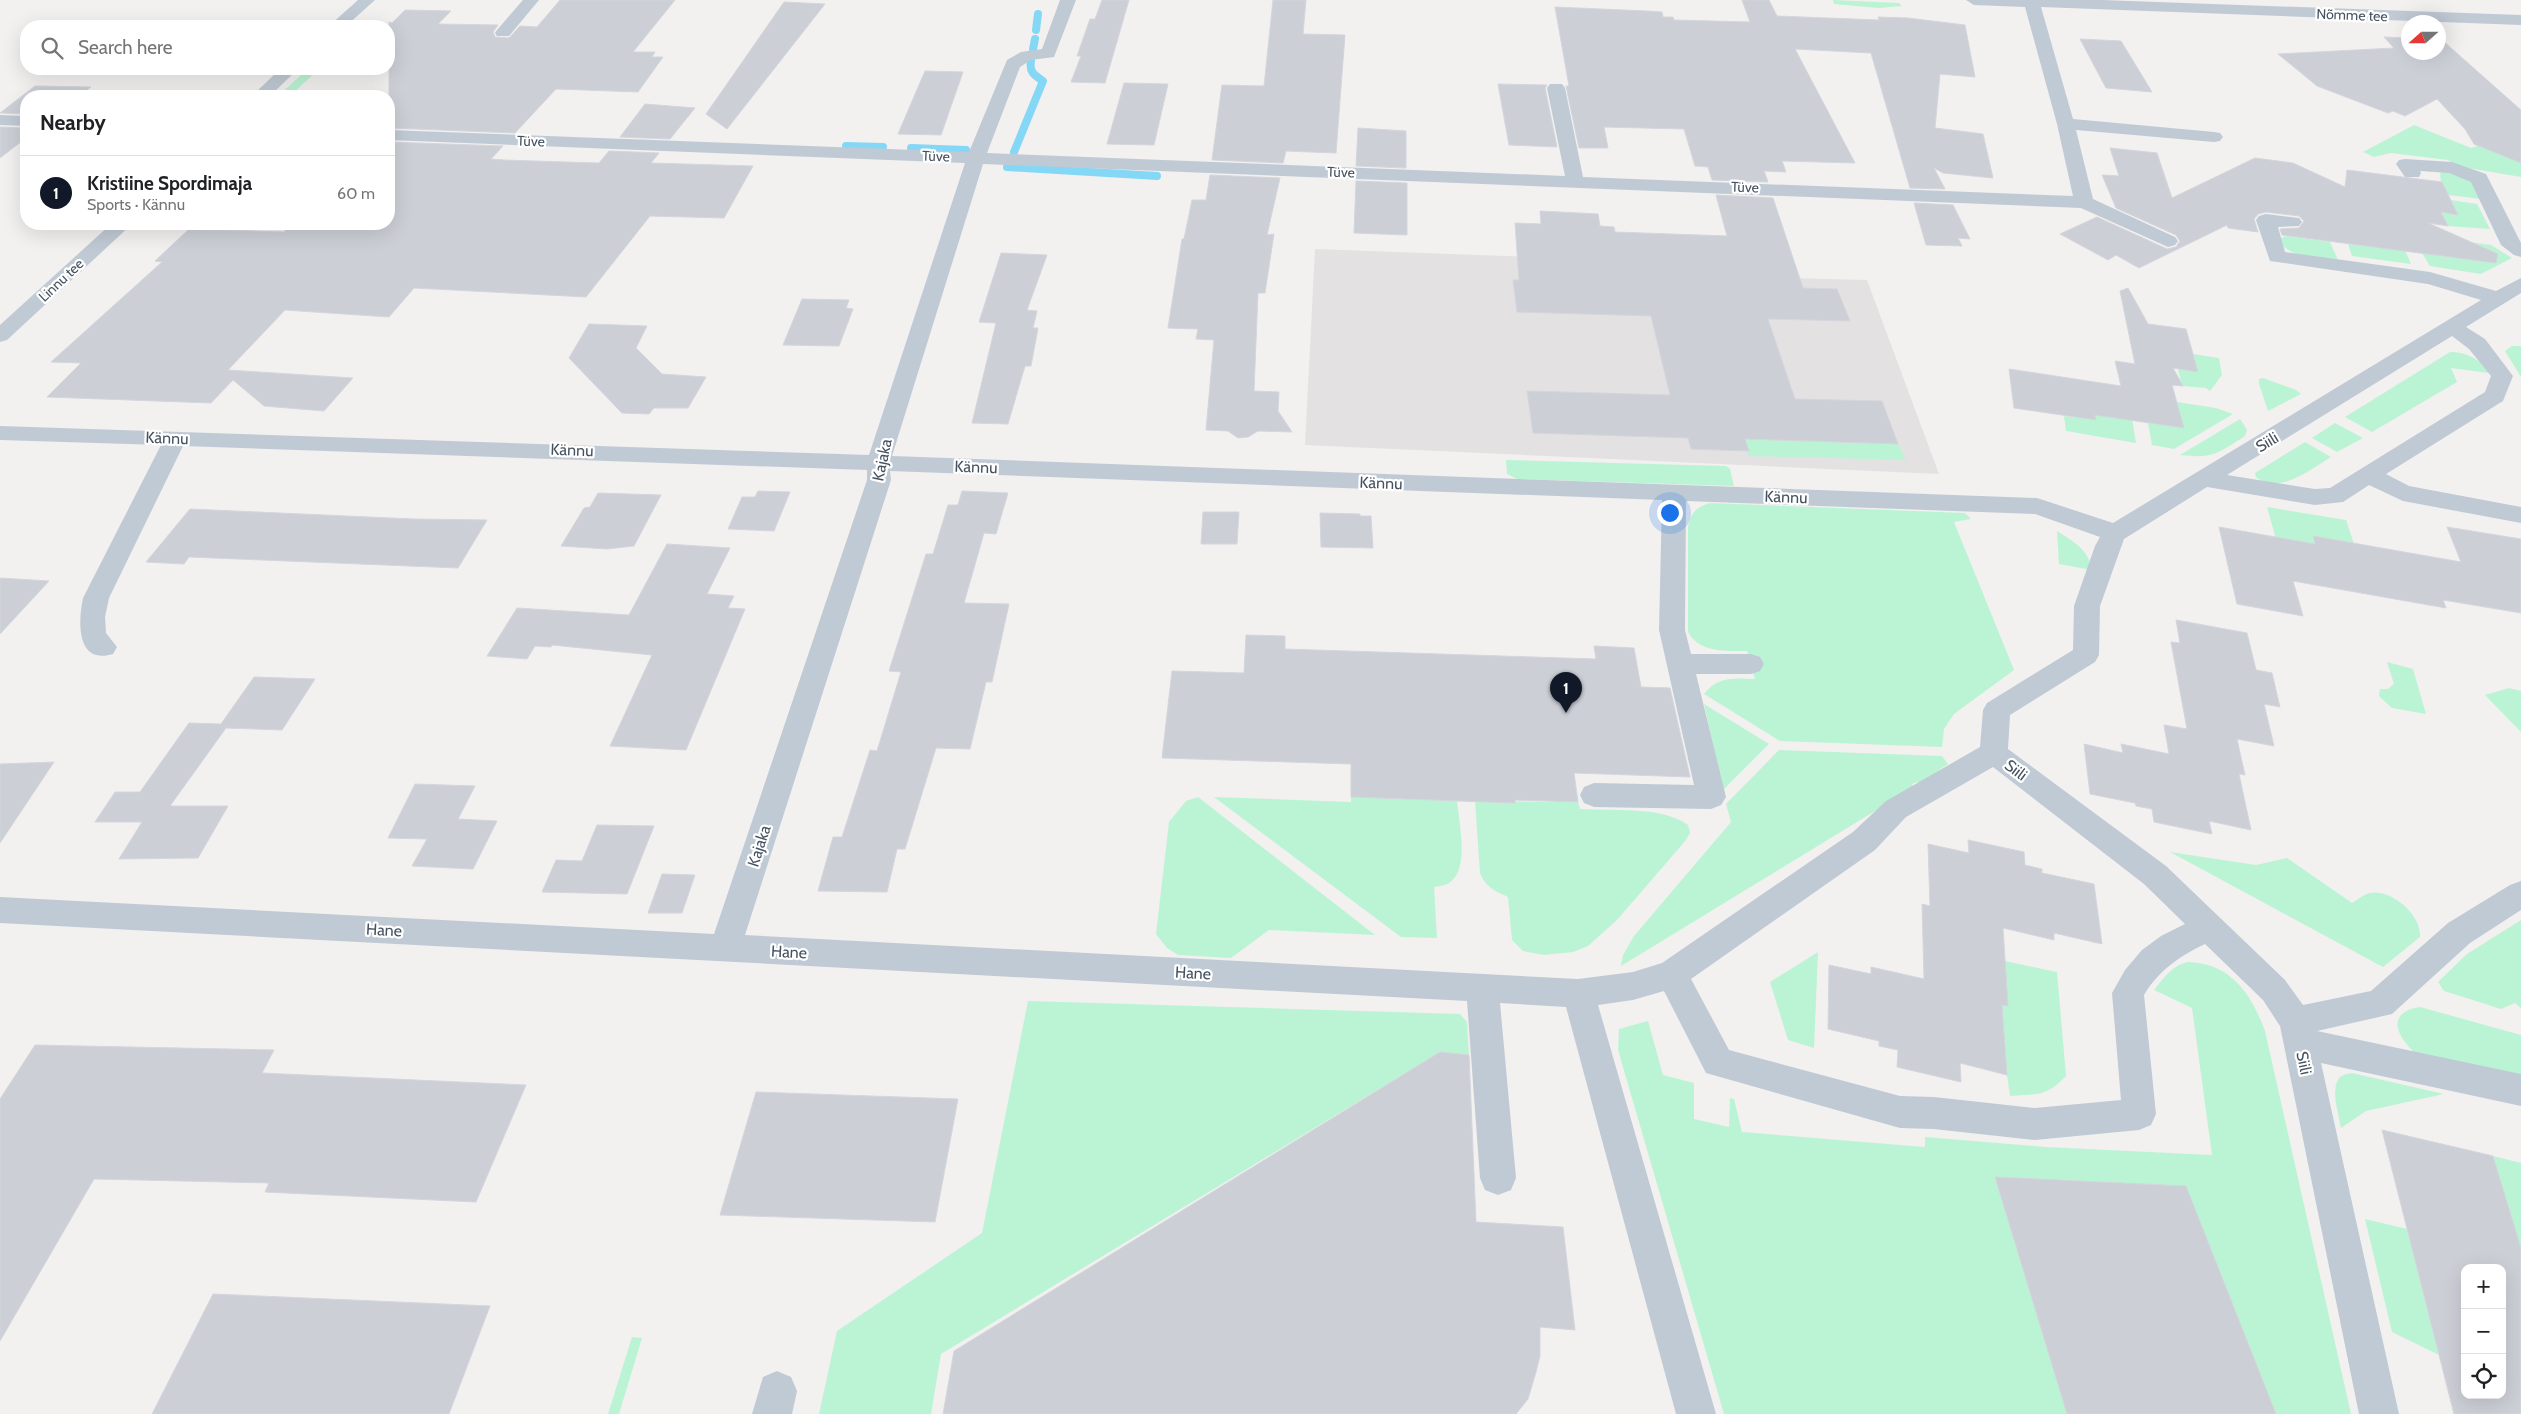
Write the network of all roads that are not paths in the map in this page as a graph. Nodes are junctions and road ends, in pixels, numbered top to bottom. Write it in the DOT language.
graph roads {
  1 [pos="367,0"];
  2 [pos="531,0"];
  3 [pos="1068,0"];
  4 [pos="1974,0"];
  5 [pos="2031,1"];
  6 [pos="344,20"];
  7 [pos="2521,20"];
  8 [pos="503,33"];
  9 [pos="1020,42"];
  10 [pos="1013,64"];
  11 [pos="283,75"];
  12 [pos="1556,88"];
  13 [pos="267,90"];
  14 [pos="0,120"];
  15 [pos="20,121"];
  16 [pos="2066,124"];
  17 [pos="395,135"];
  18 [pos="2214,136"];
  19 [pos="976,158"];
  20 [pos="2412,173"];
  21 [pos="1576,181"];
  22 [pos="2084,202"];
  23 [pos="2292,222"];
  24 [pos="115,230"];
  25 [pos="2168,241"];
  26 [pos="2521,251"];
  27 [pos="2521,284"];
  28 [pos="2498,298"];
  29 [pos="2452,326"];
  30 [pos="0,336"];
  31 [pos="0,433"];
  32 [pos="176,438"];
  33 [pos="878,463"];
  34 [pos="2369,475"];
  35 [pos="2204,479"];
  36 [pos="1674,493"];
  37 [pos="2521,515"];
  38 [pos="2115,533"];
  39 [pos="104,647"];
  40 [pos="1680,664"];
  41 [pos="1751,664"];
  42 [pos="1994,753"];
  43 [pos="1594,795"];
  44 [pos="2521,894"];
  45 [pos="0,910"];
  46 [pos="2209,927"];
  47 [pos="725,949"];
  48 [pos="1672,974"];
  49 [pos="1482,988"];
  50 [pos="1578,992"];
  51 [pos="2297,1032"];
  52 [pos="2521,1090"];
  53 [pos="1498,1178"];
  54 [pos="1696,1414"];
  55 [pos="2379,1414"];
  1 -- 6 [label="street"];
  2 -- 8 [label="street"];
  3 -- 10 [label="street"];
  4 -- 5 [label="street, Nõmme tee"];
  5 -- 7 [label="street, Nõmme tee"];
  5 -- 16 [label="street"];
  9 -- 10 [label="street, Kajaka"];
  10 -- 19 [label="street, Kajaka"];
  11 -- 13 [label="street"];
  12 -- 21 [label="street"];
  14 -- 15 [label="street"];
  16 -- 18 [label="street"];
  16 -- 22 [label="street"];
  17 -- 19 [label="street, Tüve"];
  19 -- 21 [label="street, Tüve"];
  19 -- 33 [label="street, Kajaka"];
  20 -- 26 [label="street"];
  21 -- 22 [label="street, Tüve"];
  22 -- 25 [label="street"];
  23 -- 28 [label="street"];
  24 -- 30 [label="street, Linnu tee"];
  27 -- 28 [label="street, Siili"];
  28 -- 29 [label="street, Siili"];
  29 -- 34 [label="street"];
  29 -- 35 [label="street, Siili"];
  31 -- 32 [label="street, Kännu"];
  32 -- 33 [label="street, Kännu"];
  32 -- 39 [label="street"];
  33 -- 36 [label="street, Kännu"];
  33 -- 47 [label="street, Kajaka"];
  34 -- 35 [label="street"];
  34 -- 37 [label="street"];
  35 -- 38 [label="street, Siili"];
  36 -- 38 [label="street, Kännu"];
  36 -- 40 [label="street"];
  38 -- 42 [label="street, Siili"];
  40 -- 41 [label="street"];
  40 -- 43 [label="street"];
  42 -- 46 [label="street, Siili"];
  42 -- 48 [label="street, Hane"];
  44 -- 51 [label="street"];
  45 -- 47 [label="street, Hane"];
  46 -- 48 [label="street"];
  46 -- 51 [label="street, Siili"];
  47 -- 49 [label="street, Hane"];
  48 -- 50 [label="street, Hane"];
  49 -- 50 [label="street, Hane"];
  49 -- 53 [label="street"];
  50 -- 54 [label="street"];
  51 -- 52 [label="street"];
  51 -- 55 [label="street, Siili"];
}
